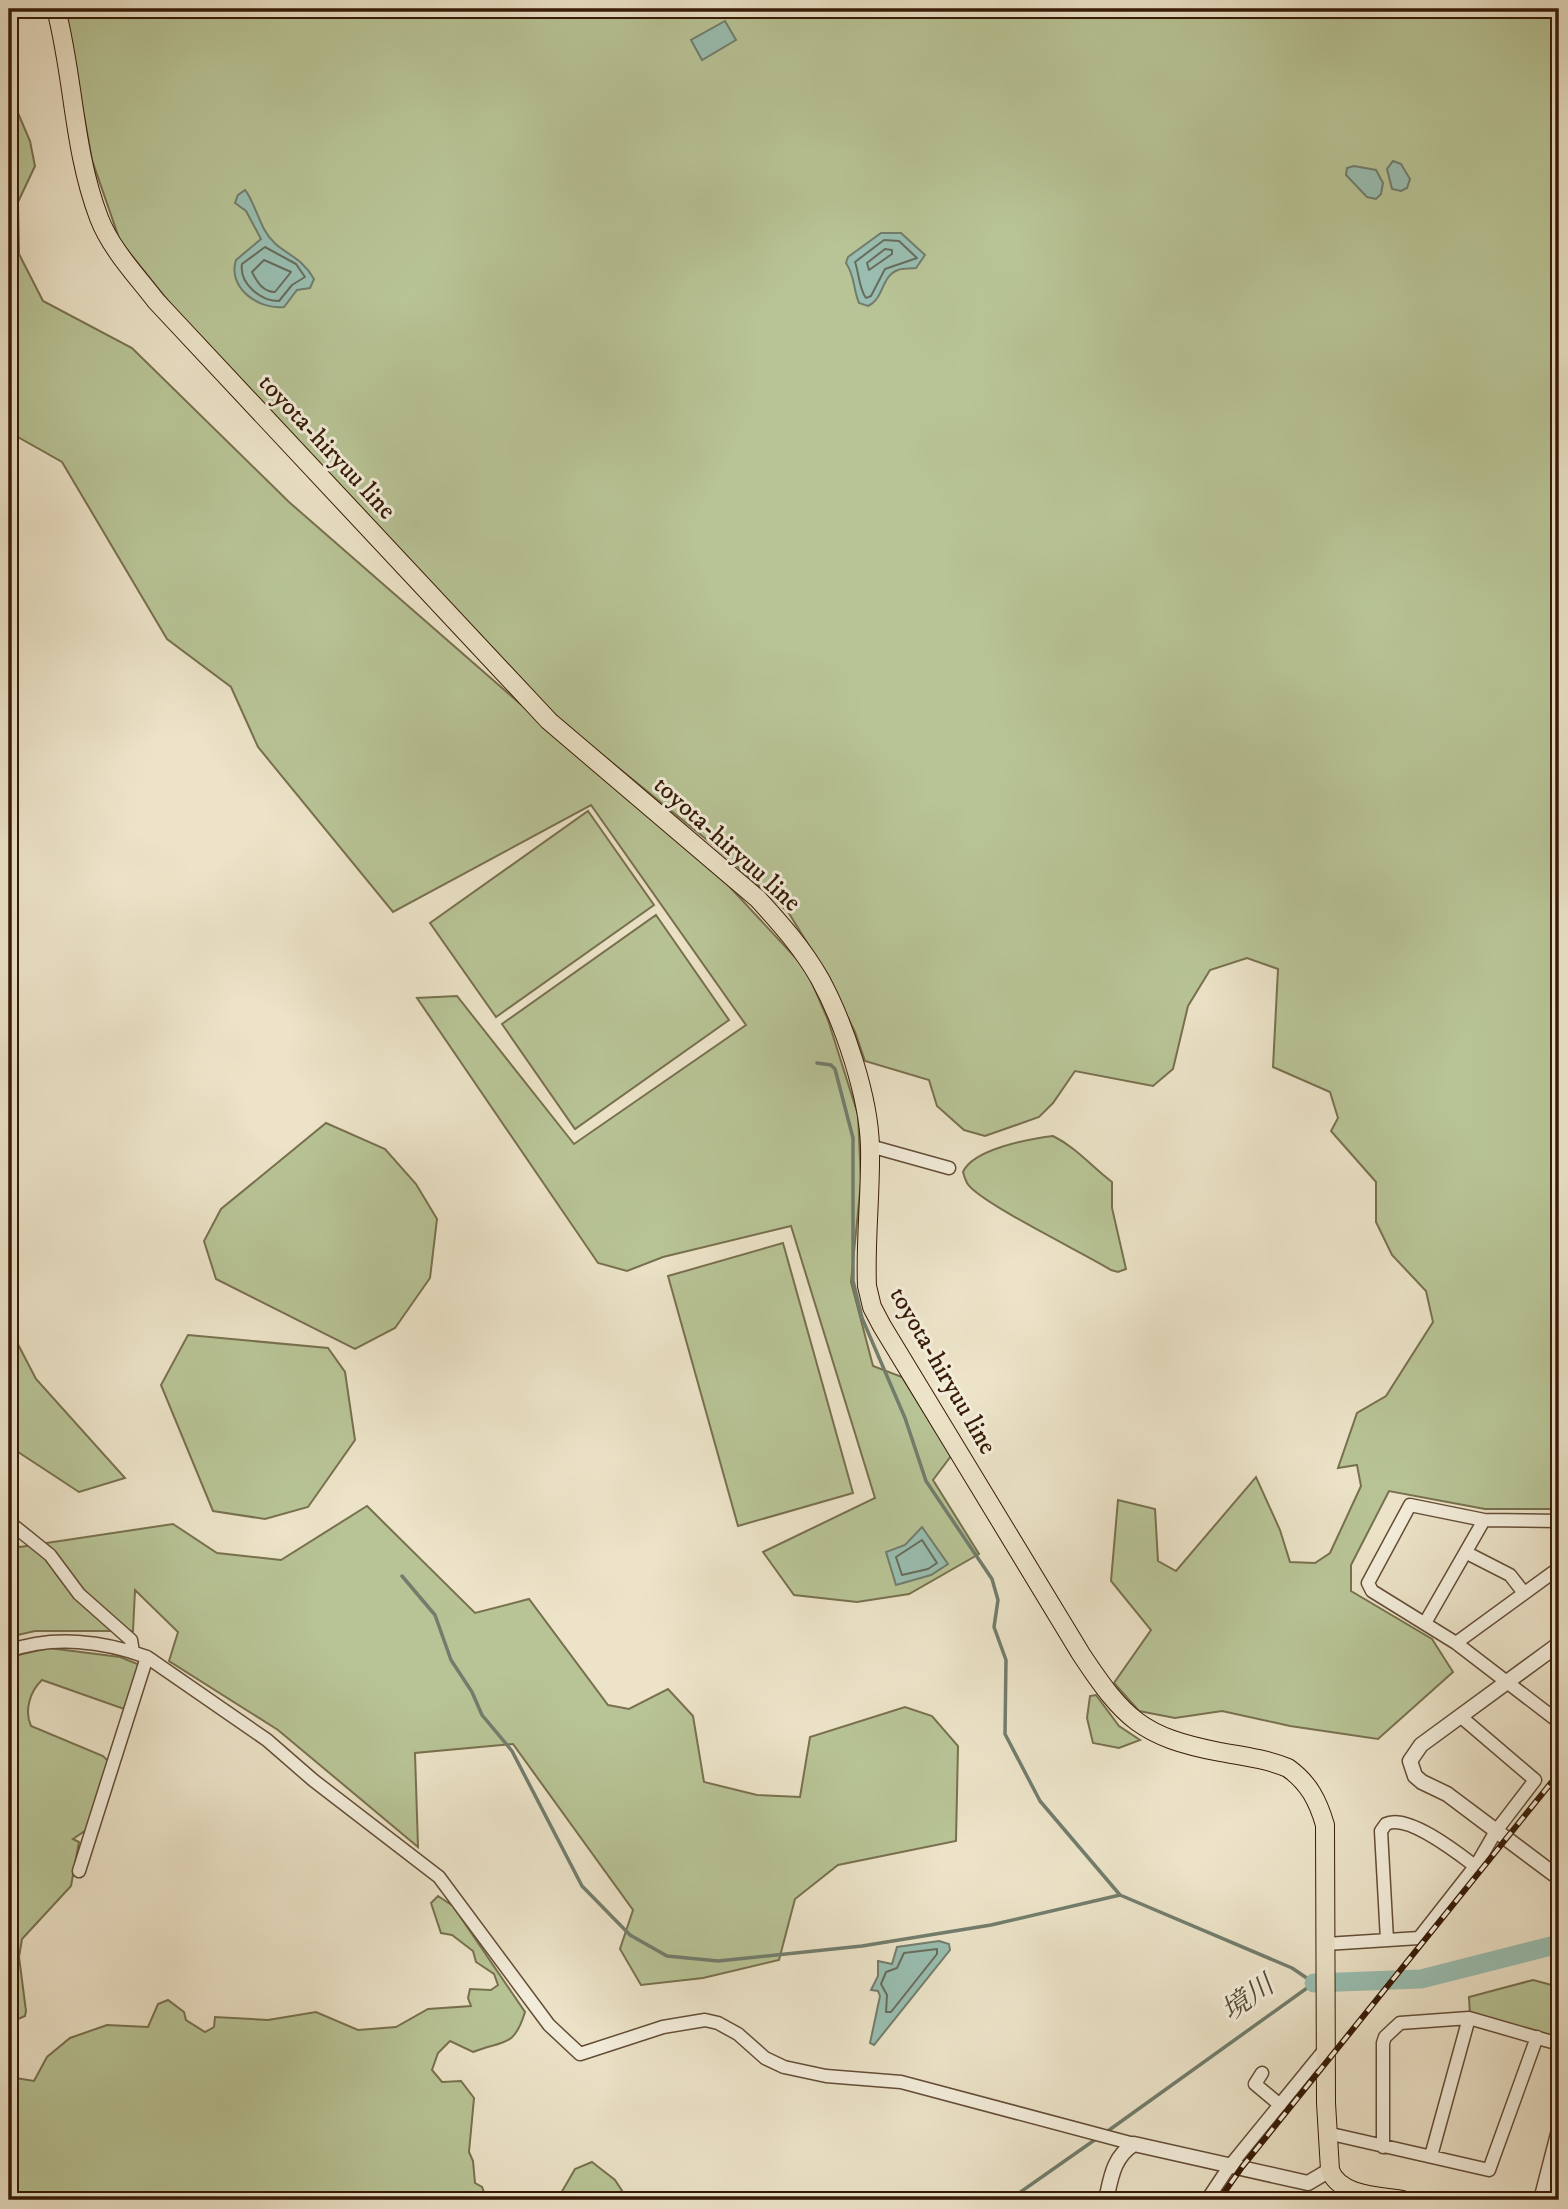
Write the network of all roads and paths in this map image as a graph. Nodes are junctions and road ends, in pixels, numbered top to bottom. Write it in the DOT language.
graph roads {
  1 [pos="56,9"];
  2 [pos="870,1146"];
  3 [pos="949,1168"];
  4 [pos="1484,1520"];
  5 [pos="1559,1521"];
  6 [pos="9,1522"];
  7 [pos="1467,1553"];
  8 [pos="1559,1568"];
  9 [pos="1524,1593"];
  10 [pos="1424,1623"];
  11 [pos="1456,1643"];
  12 [pos="1559,1644"];
  13 [pos="9,1651"];
  14 [pos="133,1652"];
  15 [pos="147,1657"];
  16 [pos="1506,1682"];
  17 [pos="1460,1716"];
  18 [pos="1559,1722"];
  19 [pos="1496,1831"];
  20 [pos="1475,1866"];
  21 [pos="79,1871"];
  22 [pos="1559,1878"];
  23 [pos="1387,1940"];
  24 [pos="1326,1952"];
  25 [pos="1469,2018"];
  26 [pos="1537,2038"];
  27 [pos="1559,2044"];
  28 [pos="1327,2048"];
  29 [pos="1262,2073"];
  30 [pos="1280,2105"];
  31 [pos="1559,2130"];
  32 [pos="1327,2133"];
  33 [pos="1134,2144"];
  34 [pos="1383,2147"];
  35 [pos="1431,2156"];
  36 [pos="1229,2167"];
  37 [pos="1330,2170"];
  38 [pos="1106,2200"];
  39 [pos="1207,2200"];
  40 [pos="1403,2200"];
  41 [pos="1541,2200"];
  1 -- 2 [label="main road, toyota-hiryuu line"];
  2 -- 3 [label="street"];
  2 -- 24 [label="main road, toyota-hiryuu line"];
  4 -- 5 [label="street"];
  4 -- 7 [label="street"];
  4 -- 10 [label="street"];
  6 -- 14 [label="street"];
  7 -- 9 [label="street"];
  7 -- 10 [label="street"];
  8 -- 9 [label="street"];
  9 -- 11 [label="street"];
  10 -- 11 [label="street"];
  11 -- 16 [label="street"];
  12 -- 16 [label="street"];
  13 -- 14 [label="street"];
  14 -- 15 [label="street"];
  15 -- 21 [label="street"];
  15 -- 33 [label="street"];
  16 -- 17 [label="street"];
  16 -- 18 [label="street"];
  17 -- 19 [label="street"];
  17 -- 19 [label="street"];
  19 -- 20 [label="street"];
  19 -- 22 [label="street"];
  20 -- 23 [label="street"];
  20 -- 23 [label="street"];
  23 -- 24 [label="street"];
  24 -- 28 [label="main road, toyota-hiryuu line"];
  25 -- 26 [label="street"];
  25 -- 34 [label="street"];
  25 -- 35 [label="street"];
  26 -- 27 [label="street"];
  26 -- 35 [label="street"];
  28 -- 30 [label="street"];
  28 -- 32 [label="main road, toyota-hiryuu line"];
  29 -- 30 [label="street"];
  30 -- 36 [label="street"];
  31 -- 41 [label="street"];
  32 -- 34 [label="street"];
  32 -- 37 [label="main road, toyota-hiryuu line"];
  33 -- 36 [label="street"];
  33 -- 38 [label="street"];
  34 -- 35 [label="street"];
  36 -- 37 [label="street"];
  36 -- 39 [label="street"];
  37 -- 40 [label="main road"];
}
